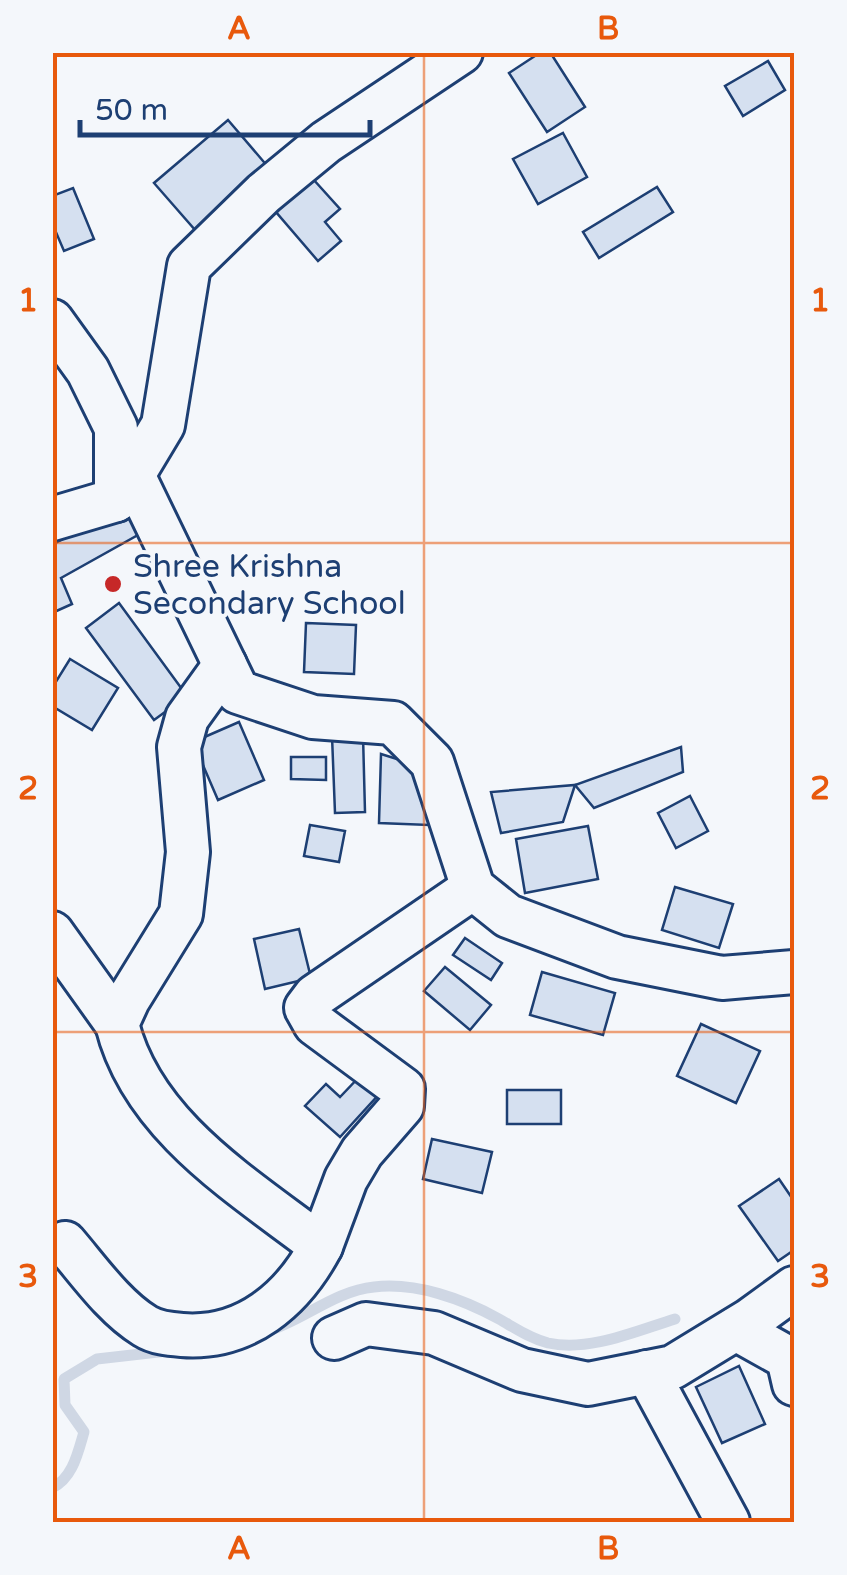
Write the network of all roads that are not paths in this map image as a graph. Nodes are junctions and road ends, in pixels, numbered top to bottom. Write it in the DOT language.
graph roads {
  1 [pos="461,52"];
  2 [pos="52,321"];
  3 [pos="125,488"];
  4 [pos="52,519"];
  5 [pos="224,665"];
  6 [pos="473,888"];
  7 [pos="52,933"];
  8 [pos="794,972"];
  9 [pos="117,1024"];
  10 [pos="66,1243"];
  11 [pos="321,1246"];
  12 [pos="794,1288"];
  13 [pos="736,1328"];
  14 [pos="334,1338"];
  15 [pos="647,1372"];
  16 [pos="794,1384"];
  17 [pos="728,1522"];
  1 -- 3 [label="street"];
  2 -- 3 [label="street"];
  3 -- 4 [label="street"];
  3 -- 5 [label="street"];
  5 -- 6 [label="street"];
  5 -- 9 [label="street"];
  6 -- 8 [label="street"];
  6 -- 11 [label="street"];
  7 -- 9 [label="street"];
  9 -- 11 [label="street"];
  10 -- 11 [label="street"];
  12 -- 13 [label="street"];
  13 -- 15 [label="street"];
  13 -- 16 [label="street"];
  14 -- 15 [label="street"];
  15 -- 17 [label="street"];
}
